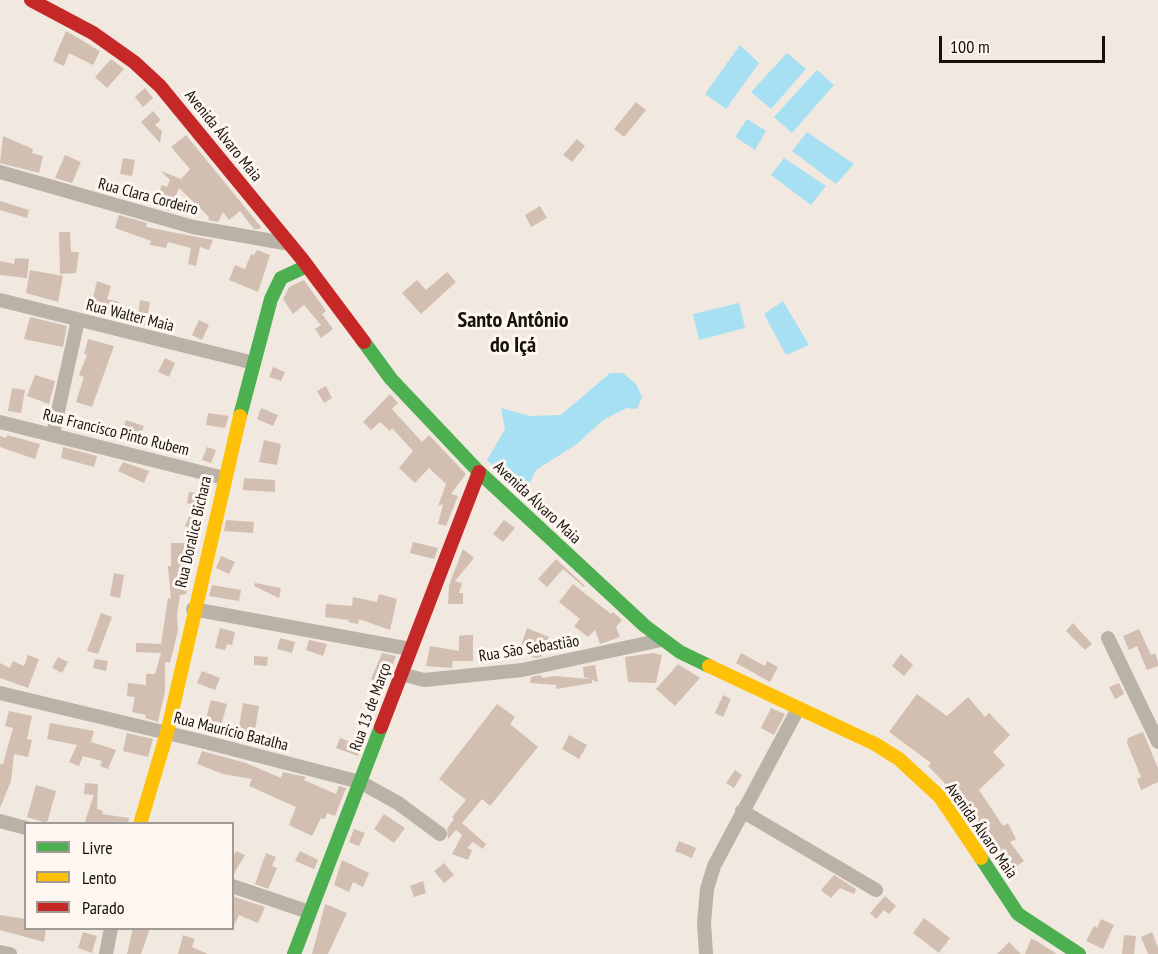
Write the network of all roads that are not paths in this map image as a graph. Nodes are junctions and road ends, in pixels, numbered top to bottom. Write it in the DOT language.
graph roads {
  1 [pos="31,0"];
  2 [pos="0,172"];
  3 [pos="290,244"];
  4 [pos="307,266"];
  5 [pos="0,300"];
  6 [pos="78,320"];
  7 [pos="254,363"];
  8 [pos="0,422"];
  9 [pos="53,434"];
  10 [pos="479,472"];
  11 [pos="224,478"];
  12 [pos="193,609"];
  13 [pos="1108,638"];
  14 [pos="661,640"];
  15 [pos="410,649"];
  16 [pos="401,674"];
  17 [pos="0,693"];
  18 [pos="798,709"];
  19 [pos="167,733"];
  20 [pos="1158,742"];
  21 [pos="360,782"];
  22 [pos="742,811"];
  23 [pos="0,821"];
  24 [pos="141,822"];
  25 [pos="24,827"];
  26 [pos="440,834"];
  27 [pos="234,887"];
  28 [pos="876,890"];
  29 [pos="309,912"];
  30 [pos="111,930"];
  31 [pos="0,952"];
  32 [pos="10,954"];
  33 [pos="106,954"];
  34 [pos="294,954"];
  35 [pos="706,954"];
  36 [pos="1079,954"];
  1 -- 3 [label="street, Avenida Álvaro Maia"];
  2 -- 3 [label="street, Rua Clara Cordeiro"];
  3 -- 4 [label="street, Avenida Álvaro Maia"];
  4 -- 7 [label="street, Rua Doralice Bichara"];
  4 -- 10 [label="street, Avenida Álvaro Maia"];
  5 -- 6 [label="street, Rua Walter Maia"];
  6 -- 7 [label="street, Rua Walter Maia"];
  6 -- 9 [label="street"];
  7 -- 11 [label="street, Rua Doralice Bichara"];
  8 -- 9 [label="street, Rua Francisco Pinto Rubem"];
  9 -- 11 [label="street, Rua Francisco Pinto Rubem"];
  10 -- 14 [label="street, Avenida Álvaro Maia"];
  10 -- 15 [label="street, Rua 13 de Março"];
  11 -- 12 [label="street, Rua Doralice Bichara"];
  12 -- 15 [label="street"];
  12 -- 19 [label="street, Rua Doralice Bichara"];
  13 -- 20 [label="street"];
  14 -- 16 [label="street, Rua São Sebastião"];
  14 -- 18 [label="street, Avenida Álvaro Maia"];
  15 -- 16 [label="street, Rua 13 de Março"];
  16 -- 21 [label="street, Rua 13 de Março"];
  17 -- 19 [label="street, Rua Maurício Batalha"];
  18 -- 22 [label="street"];
  18 -- 36 [label="street, Avenida Álvaro Maia"];
  19 -- 21 [label="street, Rua Maurício Batalha"];
  19 -- 24 [label="street, Rua Doralice Bichara"];
  21 -- 26 [label="street, Rua Maurício Batalha"];
  21 -- 29 [label="street, Rua 13 de Março"];
  22 -- 28 [label="street"];
  22 -- 35 [label="street"];
  23 -- 25 [label="street"];
  27 -- 29 [label="street"];
  29 -- 34 [label="street, Rua 13 de Março"];
  30 -- 33 [label="street"];
  31 -- 32 [label="street"];
}
